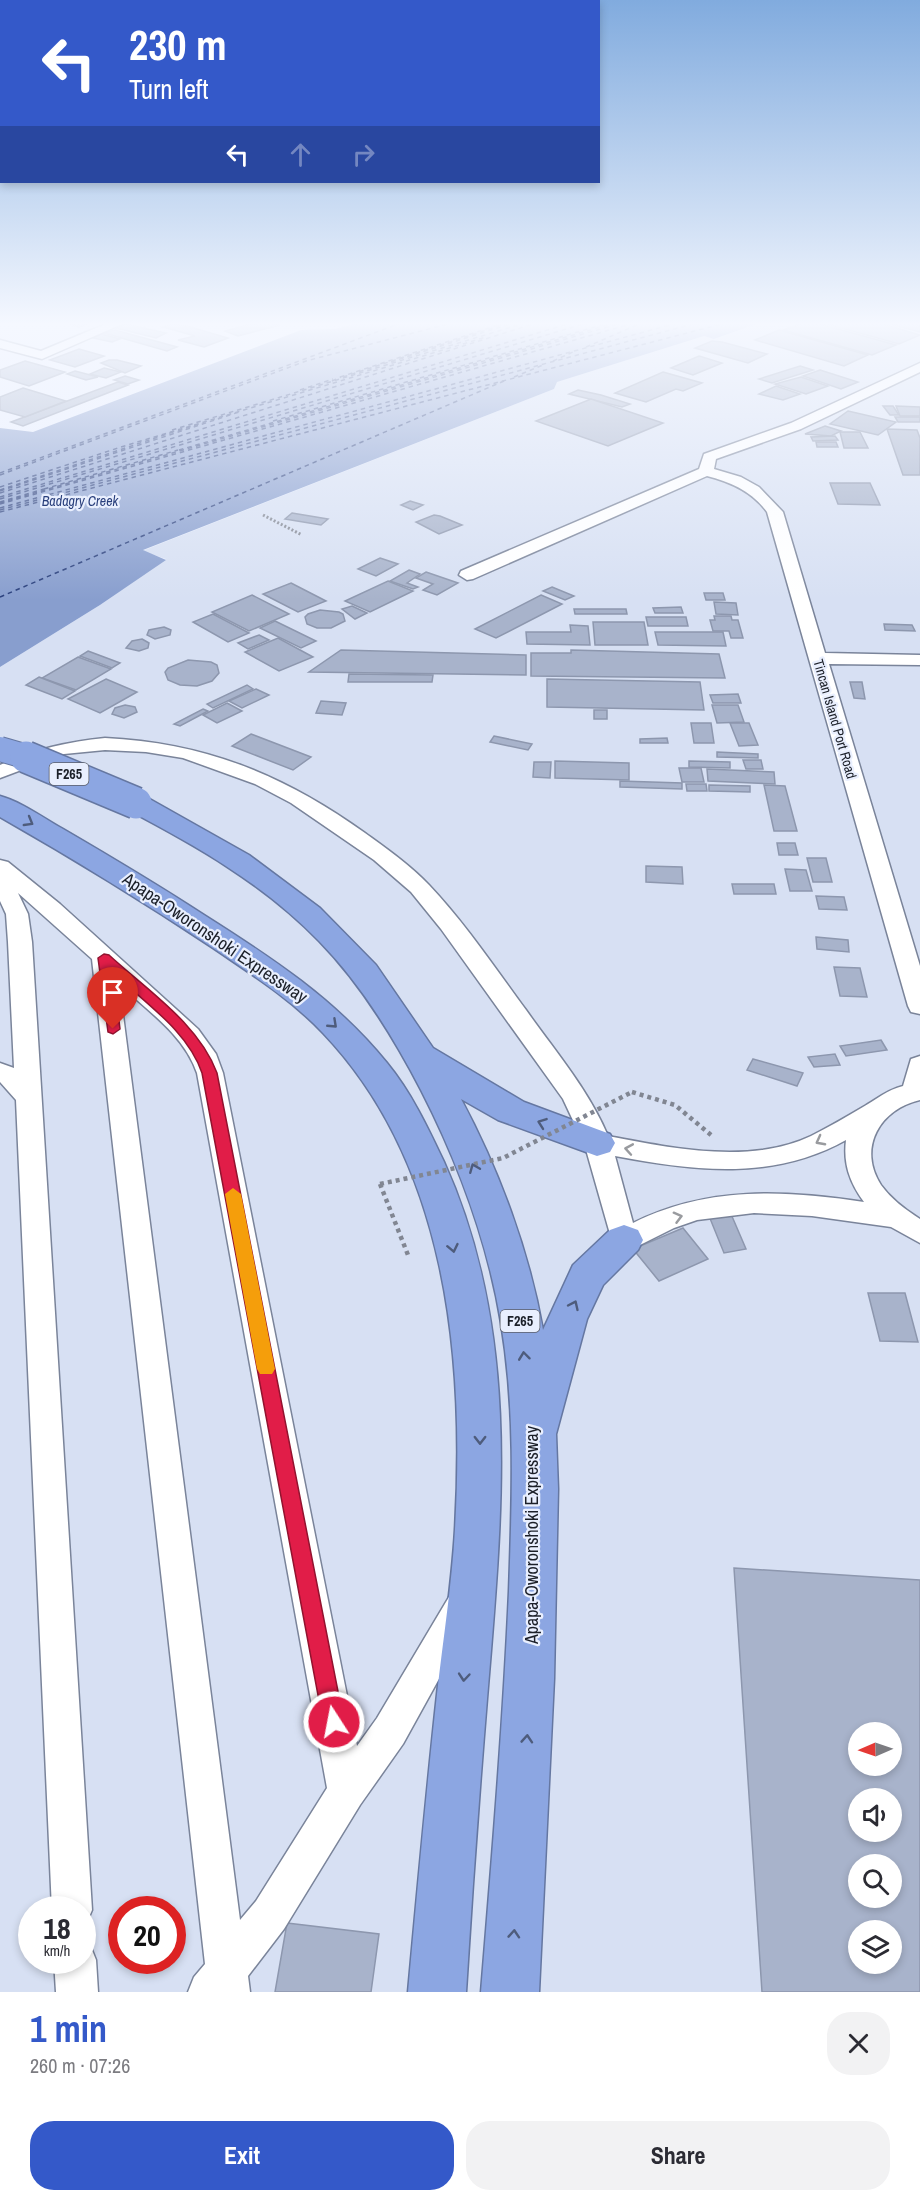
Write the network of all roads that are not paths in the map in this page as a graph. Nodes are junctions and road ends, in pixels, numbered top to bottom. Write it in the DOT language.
graph roads {
  1 [pos="821,414"];
  2 [pos="706,471"];
  3 [pos="467,575"];
  4 [pos="818,658"];
  5 [pos="920,660"];
  6 [pos="0,749"];
  7 [pos="0,772"];
  8 [pos="0,805"];
  9 [pos="0,867"];
  10 [pos="0,877"];
  11 [pos="104,958"];
  12 [pos="920,1006"];
  13 [pos="417,1053"];
  14 [pos="920,1065"];
  15 [pos="0,1072"];
  16 [pos="918,1091"];
  17 [pos="28,1098"];
  18 [pos="871,1114"];
  19 [pos="597,1143"];
  20 [pos="912,1228"];
  21 [pos="624,1240"];
  22 [pos="535,1442"];
  23 [pos="472,1587"];
  24 [pos="347,1792"];
  25 [pos="71,1896"];
  26 [pos="75,1974"];
  27 [pos="221,1985"];
  28 [pos="76,1992"];
  29 [pos="437,1992"];
  30 [pos="510,1992"];
  1 -- 2 [label="street"];
  2 -- 3 [label="street"];
  2 -- 4 [label="street, Tincan Island Port Road"];
  4 -- 5 [label="street"];
  4 -- 12 [label="street, Tincan Island Port Road"];
  6 -- 13 [label="highway, Apapa-Oworonshoki Expressway / F265, bridge"];
  7 -- 19 [label="street"];
  8 -- 23 [label="highway, Apapa-Oworonshoki Expressway, one-way"];
  9 -- 11 [label="street"];
  10 -- 17 [label="street"];
  11 -- 24 [label="street"];
  11 -- 27 [label="street"];
  19 -- 13 [label="highway, one-way"];
  22 -- 13 [label="highway, Apapa-Oworonshoki Expressway / F265, one-way"];
  14 -- 16 [label="street"];
  15 -- 17 [label="street"];
  16 -- 18 [label="street"];
  17 -- 25 [label="street"];
  18 -- 19 [label="street, one-way"];
  18 -- 20 [label="street"];
  19 -- 21 [label="street"];
  21 -- 20 [label="street, one-way"];
  22 -- 21 [label="highway, one-way"];
  30 -- 22 [label="highway, Apapa-Oworonshoki Expressway / F265, one-way"];
  23 -- 24 [label="street"];
  23 -- 29 [label="highway, Apapa-Oworonshoki Expressway, one-way"];
  24 -- 27 [label="street"];
  26 -- 28 [label="street"];
}
